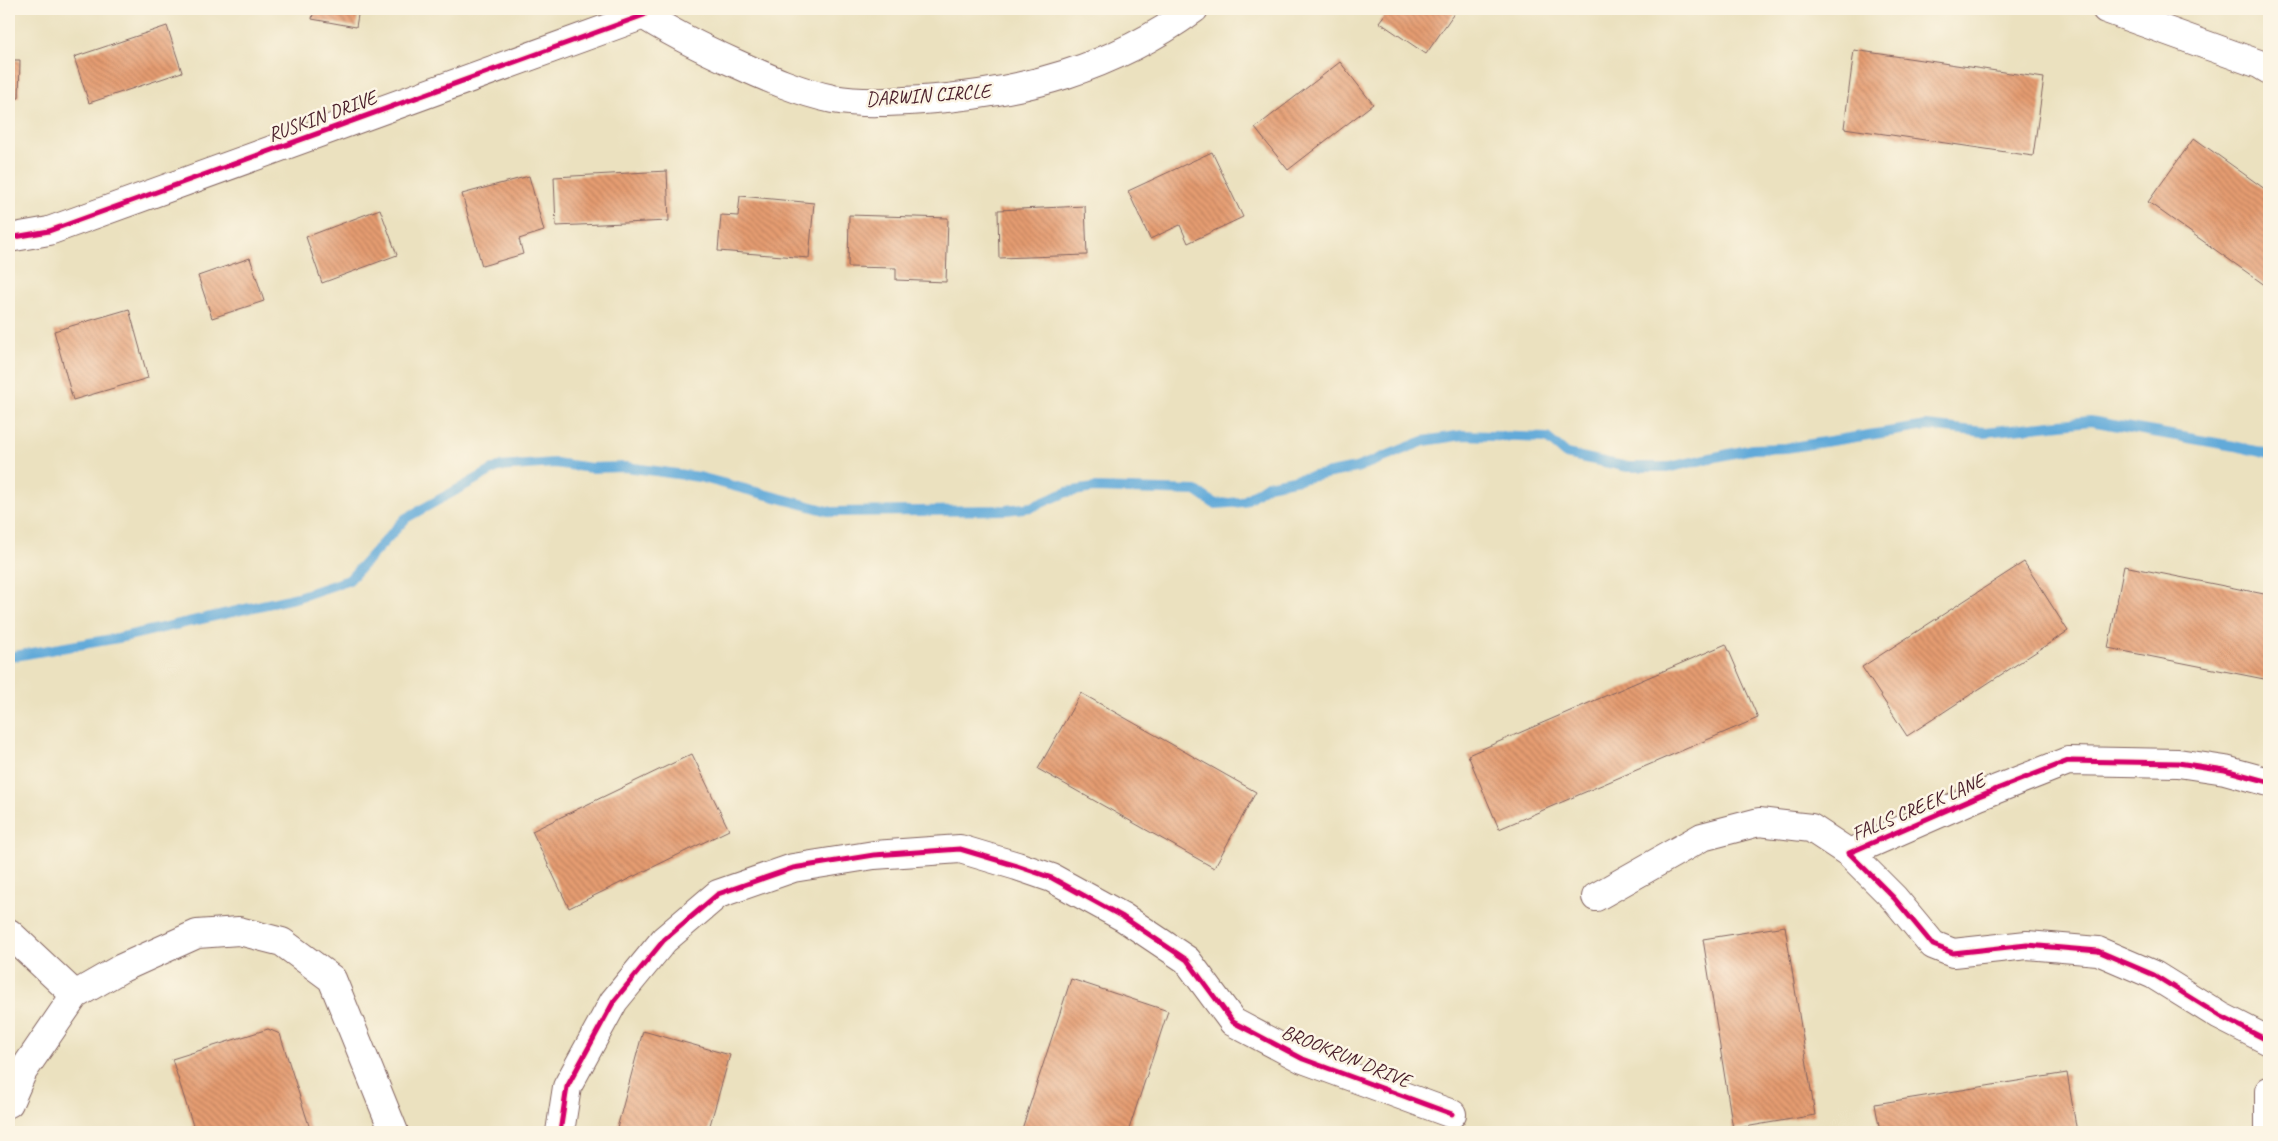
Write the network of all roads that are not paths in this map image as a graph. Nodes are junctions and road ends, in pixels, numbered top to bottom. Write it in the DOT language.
graph roads {
  1 [pos="1194,9"];
  2 [pos="2106,9"];
  3 [pos="639,12"];
  4 [pos="2269,70"];
  5 [pos="9,238"];
  6 [pos="2269,782"];
  7 [pos="1849,853"];
  8 [pos="1596,897"];
  9 [pos="9,932"];
  10 [pos="75,995"];
  11 [pos="2269,1041"];
  12 [pos="2269,1091"];
  13 [pos="9,1104"];
  14 [pos="1452,1114"];
  15 [pos="394,1132"];
  16 [pos="560,1132"];
  17 [pos="2269,1132"];
  1 -- 3 [label="street, DARWIN CIRCLE"];
  2 -- 4 [label="street"];
  3 -- 5 [label="street, RUSKIN DRIVE"];
  6 -- 7 [label="street, FALLS CREEK LANE"];
  7 -- 8 [label="street, FALLS CREEK LANE"];
  7 -- 11 [label="street, FALLS CREEK LANE"];
  9 -- 10 [label="street"];
  10 -- 13 [label="street"];
  10 -- 15 [label="street"];
  12 -- 17 [label="street"];
  14 -- 16 [label="street, BROOKRUN DRIVE"];
}
